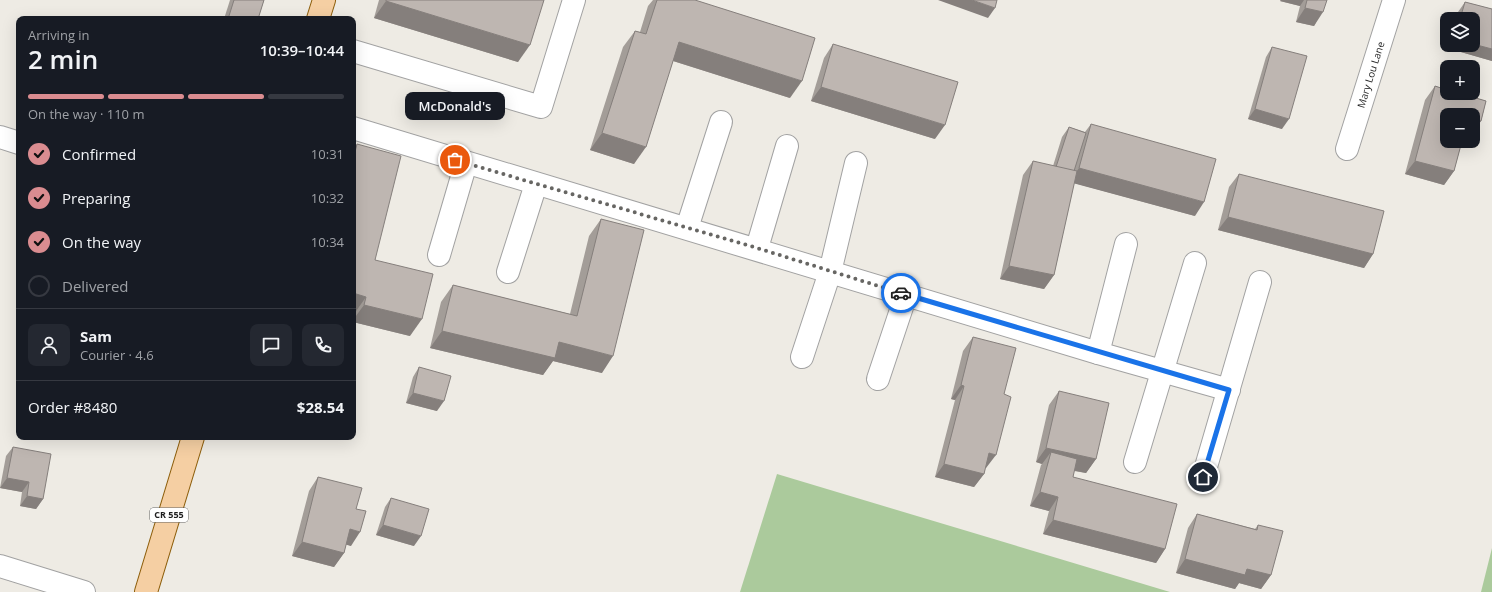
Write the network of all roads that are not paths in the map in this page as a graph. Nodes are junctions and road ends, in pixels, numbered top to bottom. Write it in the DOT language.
graph roads {
  1 [pos="324,0"];
  2 [pos="574,0"];
  3 [pos="1394,0"];
  4 [pos="319,16"];
  5 [pos="356,52"];
  6 [pos="721,122"];
  7 [pos="356,129"];
  8 [pos="0,137"];
  9 [pos="16,142"];
  10 [pos="787,146"];
  11 [pos="1347,149"];
  12 [pos="466,163"];
  13 [pos="856,163"];
  14 [pos="536,184"];
  15 [pos="687,228"];
  16 [pos="1126,244"];
  17 [pos="757,248"];
  18 [pos="439,254"];
  19 [pos="1195,264"];
  20 [pos="508,272"];
  21 [pos="830,272"];
  22 [pos="1260,282"];
  23 [pos="906,295"];
  24 [pos="1098,352"];
  25 [pos="802,357"];
  26 [pos="1162,370"];
  27 [pos="878,379"];
  28 [pos="1229,390"];
  29 [pos="191,440"];
  30 [pos="1135,462"];
  31 [pos="1203,477"];
  32 [pos="0,566"];
  33 [pos="84,592"];
  34 [pos="146,592"];
  1 -- 4 [label="main road"];
  2 -- 5 [label="street"];
  3 -- 11 [label="street, Mary Lou Lane"];
  6 -- 15 [label="street"];
  7 -- 12 [label="street"];
  8 -- 9 [label="street"];
  10 -- 17 [label="street"];
  12 -- 14 [label="street"];
  12 -- 18 [label="street"];
  13 -- 21 [label="street"];
  14 -- 15 [label="street"];
  14 -- 20 [label="street"];
  15 -- 17 [label="street"];
  16 -- 24 [label="street"];
  17 -- 21 [label="street"];
  19 -- 26 [label="street"];
  21 -- 23 [label="street"];
  21 -- 25 [label="street"];
  22 -- 28 [label="street"];
  23 -- 24 [label="street"];
  23 -- 27 [label="street"];
  24 -- 26 [label="street"];
  26 -- 28 [label="street"];
  26 -- 30 [label="street"];
  28 -- 31 [label="street"];
  29 -- 34 [label="main road, CR 555"];
  32 -- 33 [label="street"];
}
